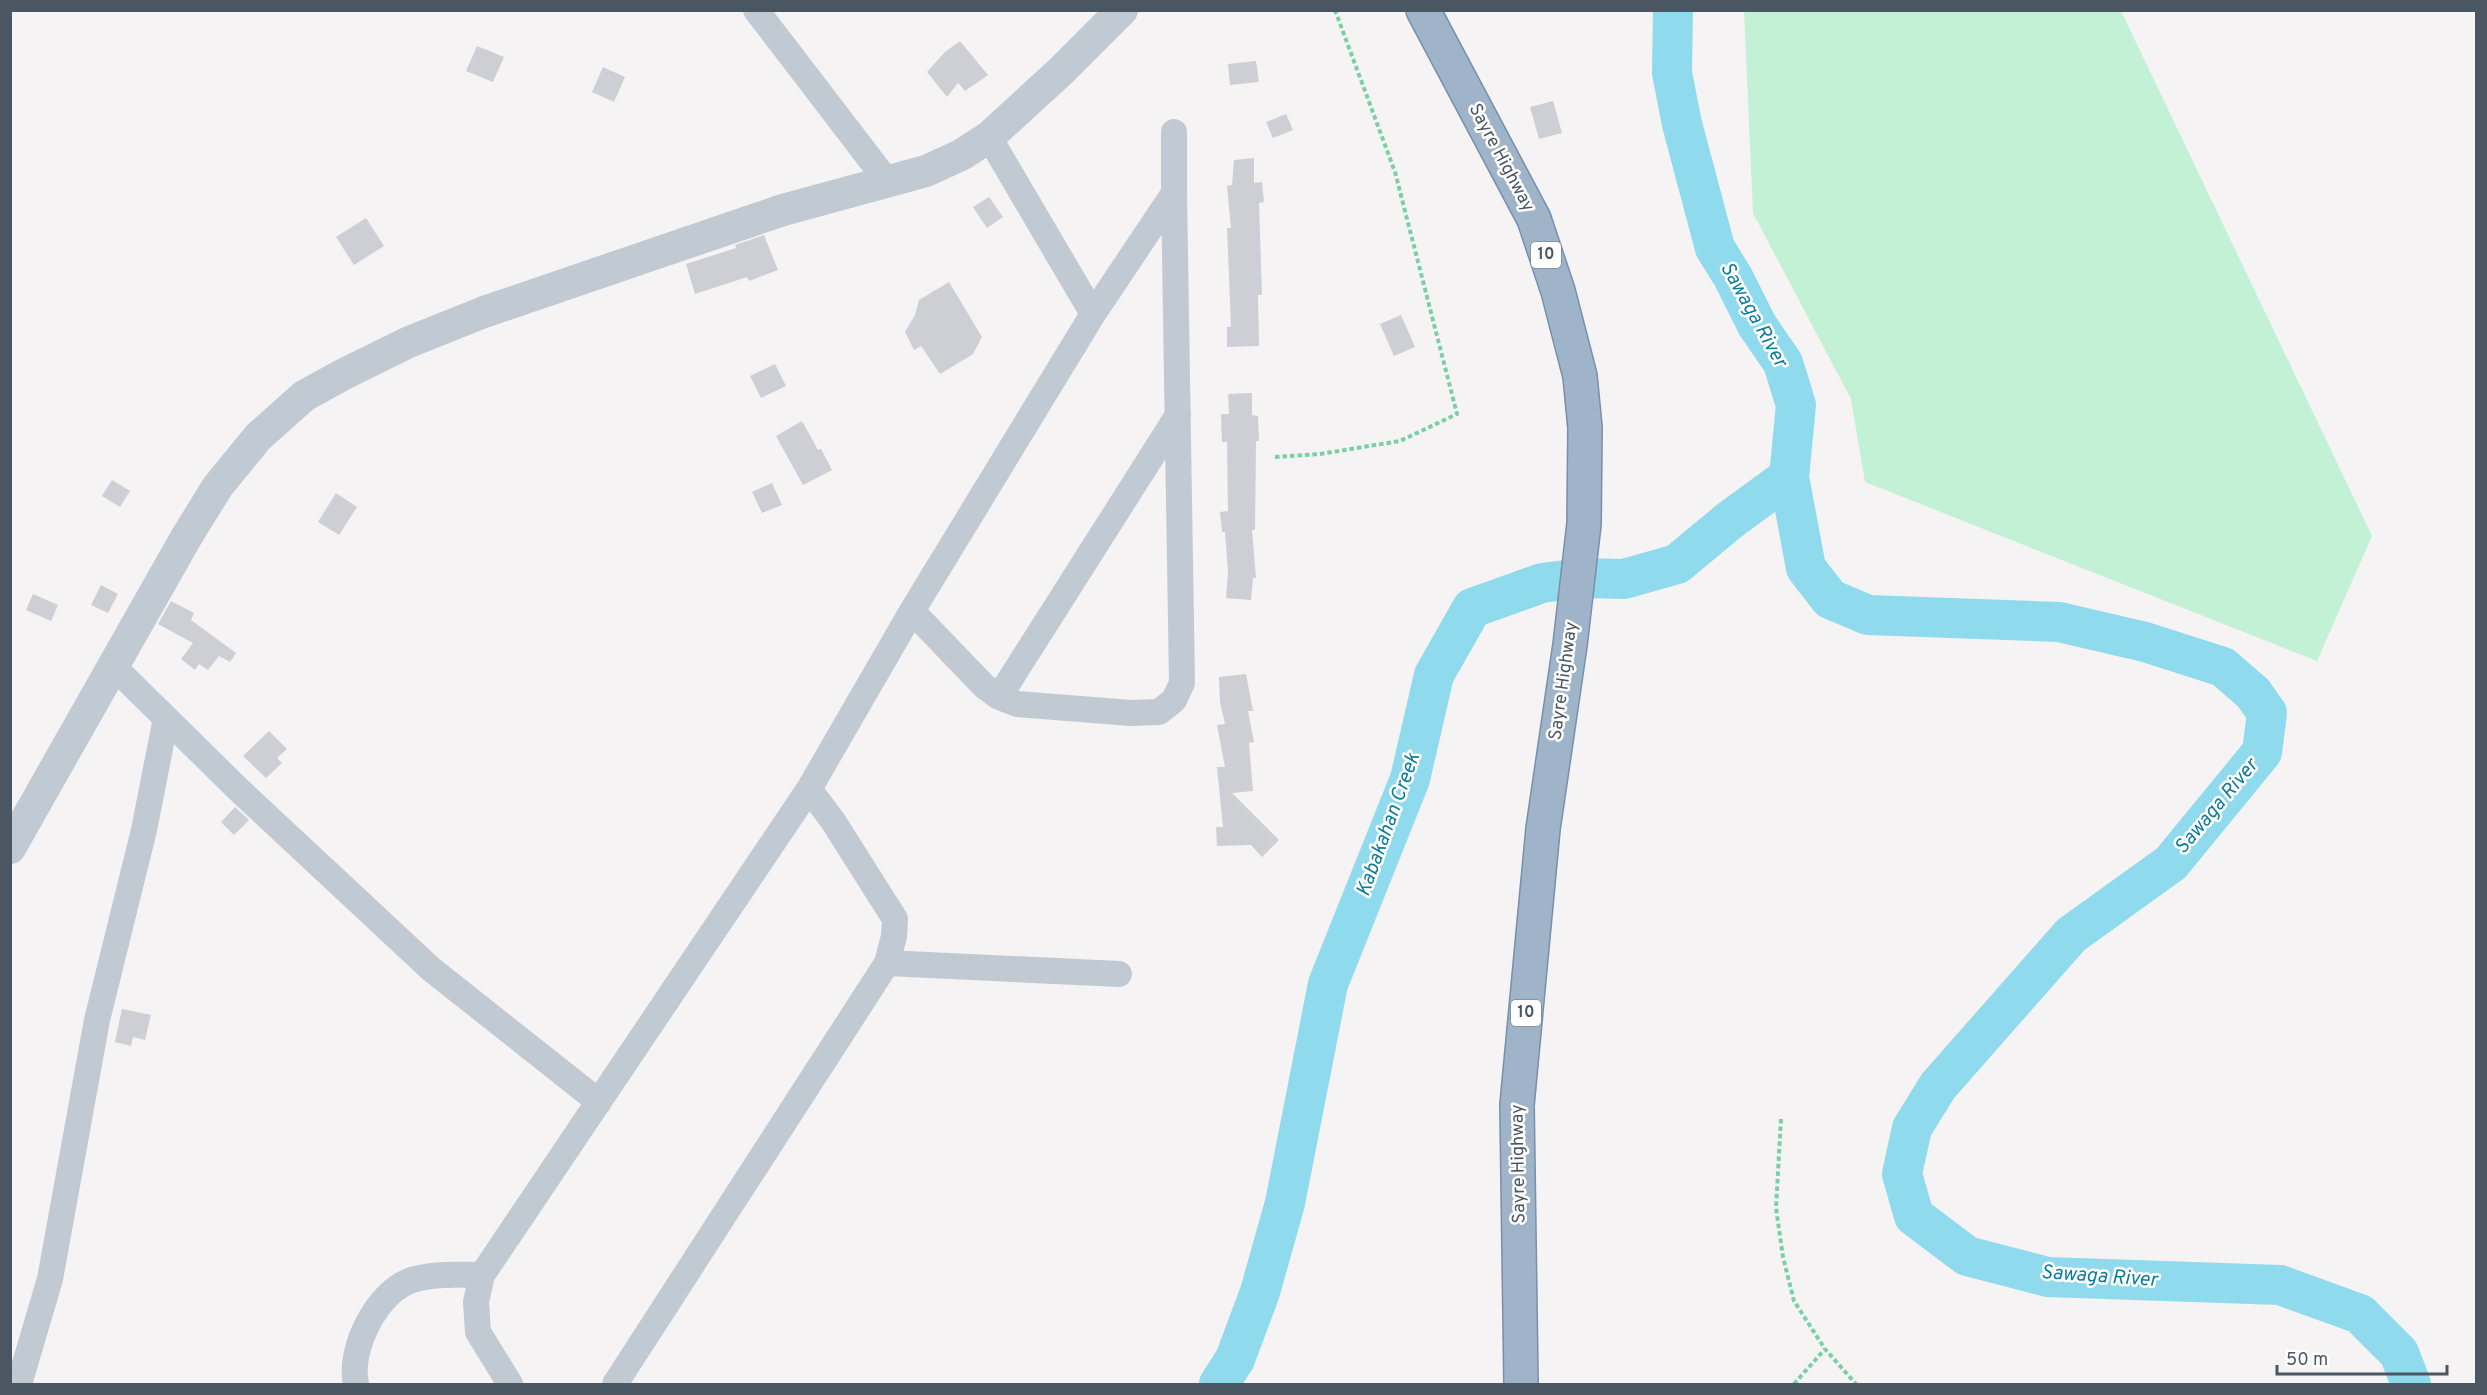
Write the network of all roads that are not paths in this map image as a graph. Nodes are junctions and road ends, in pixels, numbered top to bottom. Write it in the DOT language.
graph roads {
  1 [pos="756,10"];
  2 [pos="1122,10"];
  3 [pos="1423,10"];
  4 [pos="1174,132"];
  5 [pos="989,136"];
  6 [pos="887,181"];
  7 [pos="1174,193"];
  8 [pos="1093,314"];
  9 [pos="1178,414"];
  10 [pos="912,611"];
  11 [pos="114,667"];
  12 [pos="999,697"];
  13 [pos="166,718"];
  14 [pos="809,789"];
  15 [pos="10,848"];
  16 [pos="887,963"];
  17 [pos="1119,974"];
  18 [pos="599,1102"];
  19 [pos="482,1275"];
  20 [pos="19,1384"];
  21 [pos="356,1384"];
  22 [pos="510,1384"];
  23 [pos="615,1384"];
  24 [pos="1521,1384"];
  1 -- 6 [label="street"];
  2 -- 5 [label="street"];
  3 -- 24 [label="highway, Sayre Highway / 10"];
  4 -- 7 [label="street"];
  5 -- 6 [label="street"];
  5 -- 8 [label="street"];
  6 -- 11 [label="street"];
  7 -- 8 [label="street"];
  7 -- 9 [label="street"];
  8 -- 10 [label="street"];
  9 -- 12 [label="street"];
  9 -- 12 [label="street"];
  10 -- 12 [label="street"];
  10 -- 14 [label="street"];
  11 -- 13 [label="street"];
  11 -- 15 [label="street"];
  13 -- 18 [label="street"];
  13 -- 20 [label="street"];
  14 -- 16 [label="street"];
  14 -- 18 [label="street"];
  16 -- 17 [label="street"];
  16 -- 23 [label="street"];
  18 -- 19 [label="street"];
  19 -- 21 [label="street"];
  19 -- 22 [label="street"];
}
